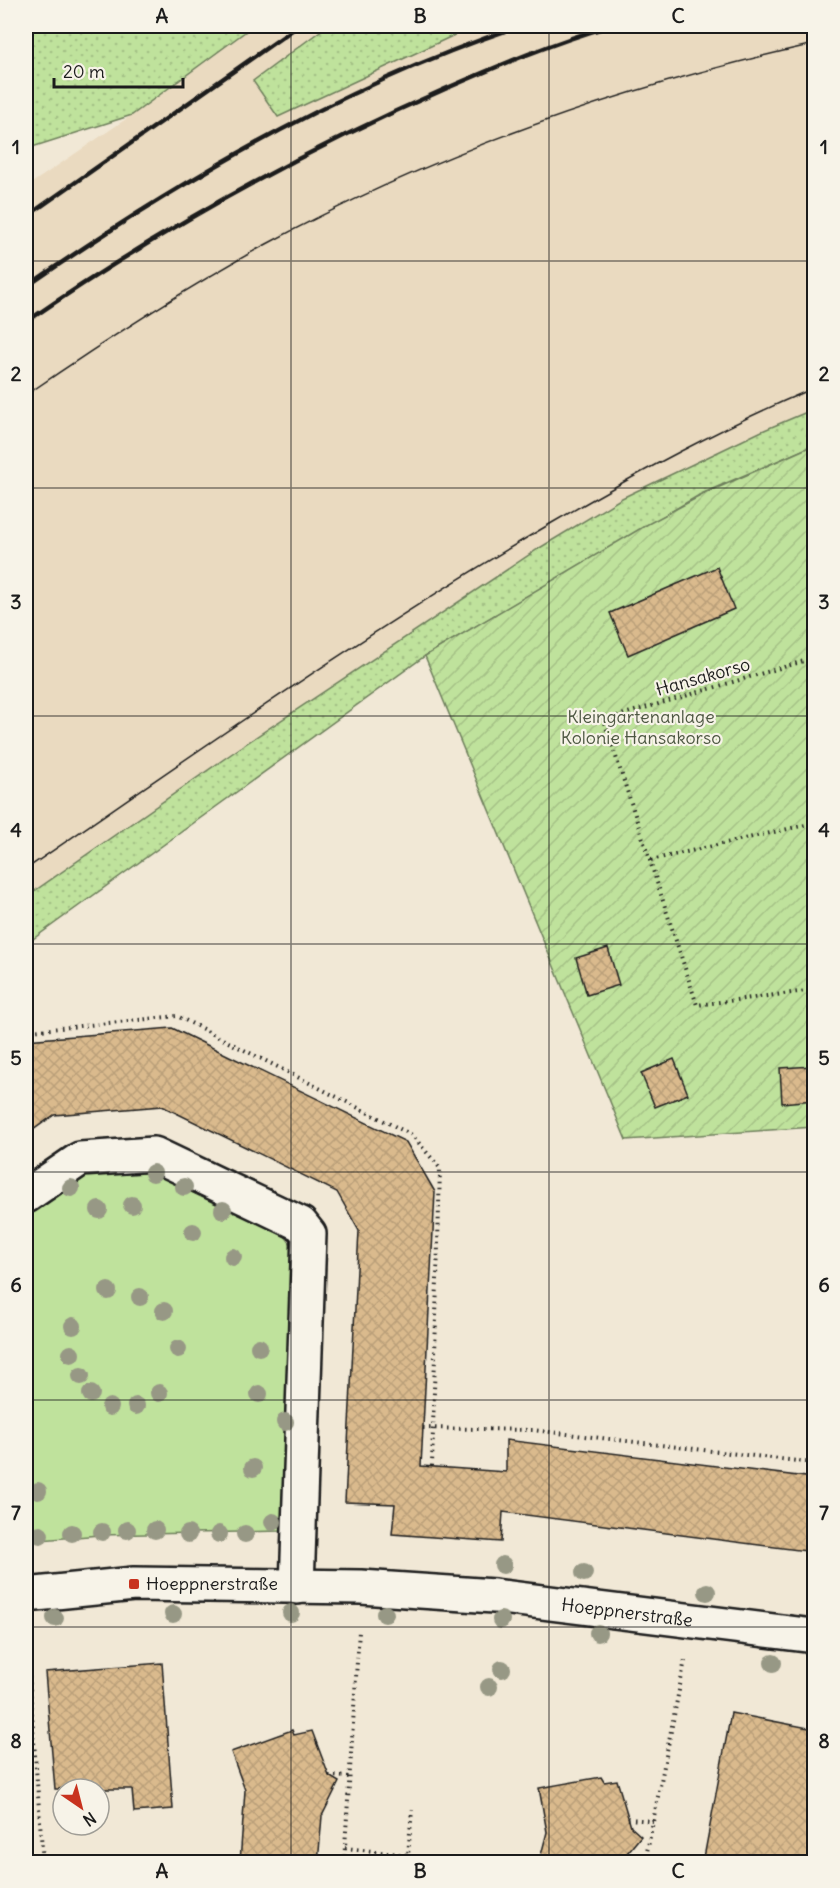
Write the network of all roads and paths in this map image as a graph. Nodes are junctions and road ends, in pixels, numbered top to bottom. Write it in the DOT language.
graph roads {
  1 [pos="814,658"];
  2 [pos="814,823"];
  3 [pos="651,860"];
  4 [pos="814,990"];
  5 [pos="26,1034"];
  6 [pos="26,1196"];
  7 [pos="433,1427"];
  8 [pos="423,1428"];
  9 [pos="814,1463"];
  10 [pos="432,1466"];
  11 [pos="297,1587"];
  12 [pos="26,1595"];
  13 [pos="359,1631"];
  14 [pos="26,1635"];
  15 [pos="814,1636"];
  16 [pos="686,1659"];
  17 [pos="329,1776"];
  18 [pos="350,1777"];
  19 [pos="412,1810"];
  20 [pos="628,1819"];
  21 [pos="653,1821"];
  22 [pos="345,1848"];
  23 [pos="42,1863"];
  24 [pos="344,1863"];
  25 [pos="645,1863"];
  1 -- 3 [label="path, Hansakorso"];
  2 -- 3 [label="path"];
  3 -- 4 [label="path, Hansakorso"];
  5 -- 7 [label="path"];
  6 -- 11 [label="street"];
  7 -- 8 [label="path"];
  7 -- 9 [label="path"];
  7 -- 10 [label="path"];
  11 -- 12 [label="street, Hoeppnerstraße"];
  11 -- 15 [label="street, Hoeppnerstraße"];
  13 -- 18 [label="path"];
  14 -- 23 [label="path"];
  16 -- 21 [label="path"];
  17 -- 18 [label="path"];
  18 -- 22 [label="path"];
  19 -- 22 [label="path"];
  20 -- 21 [label="path"];
  21 -- 25 [label="path"];
  22 -- 24 [label="path"];
}
